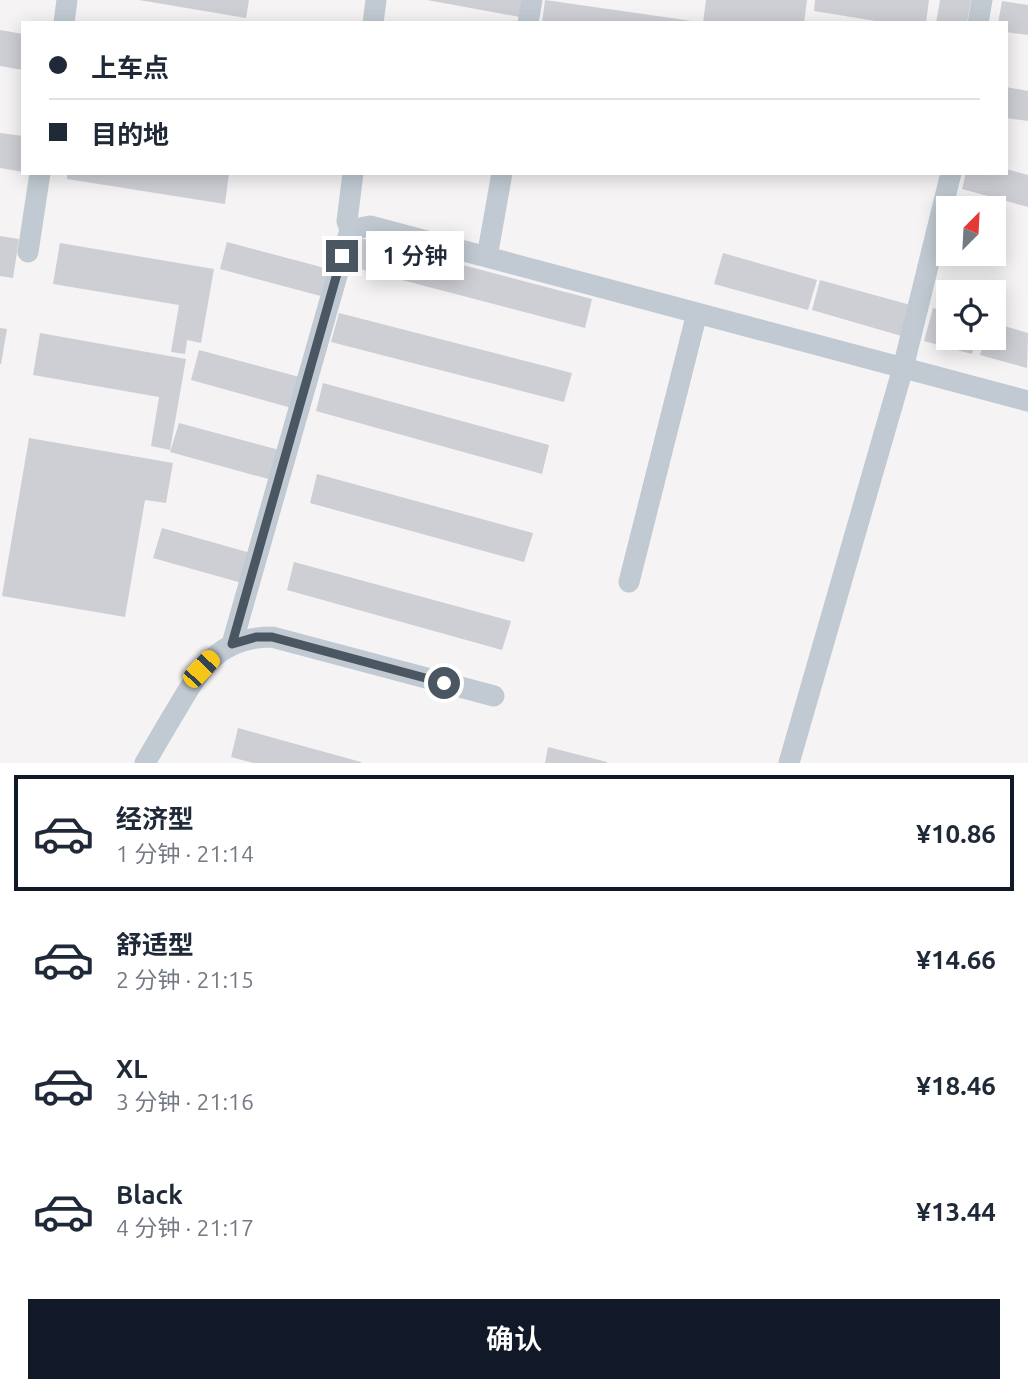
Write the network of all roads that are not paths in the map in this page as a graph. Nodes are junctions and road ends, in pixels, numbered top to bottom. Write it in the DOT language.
graph roads {
  1 [pos="67,0"];
  2 [pos="376,0"];
  3 [pos="532,0"];
  4 [pos="982,0"];
  5 [pos="64,21"];
  6 [pos="373,21"];
  7 [pos="528,21"];
  8 [pos="978,21"];
  9 [pos="40,175"];
  10 [pos="353,175"];
  11 [pos="502,175"];
  12 [pos="950,175"];
  13 [pos="350,230"];
  14 [pos="28,252"];
  15 [pos="487,257"];
  16 [pos="697,313"];
  17 [pos="902,368"];
  18 [pos="1028,401"];
  19 [pos="629,582"];
  20 [pos="232,644"];
  21 [pos="494,696"];
  22 [pos="145,763"];
  23 [pos="789,763"];
  1 -- 5 [label="street"];
  2 -- 6 [label="street"];
  3 -- 7 [label="street"];
  4 -- 8 [label="street"];
  9 -- 14 [label="street"];
  10 -- 13 [label="street"];
  11 -- 15 [label="street"];
  12 -- 17 [label="street"];
  13 -- 15 [label="street"];
  13 -- 20 [label="street"];
  15 -- 16 [label="street"];
  16 -- 17 [label="street"];
  16 -- 19 [label="street"];
  17 -- 18 [label="street"];
  17 -- 23 [label="street"];
  20 -- 21 [label="street"];
  20 -- 22 [label="street"];
}
